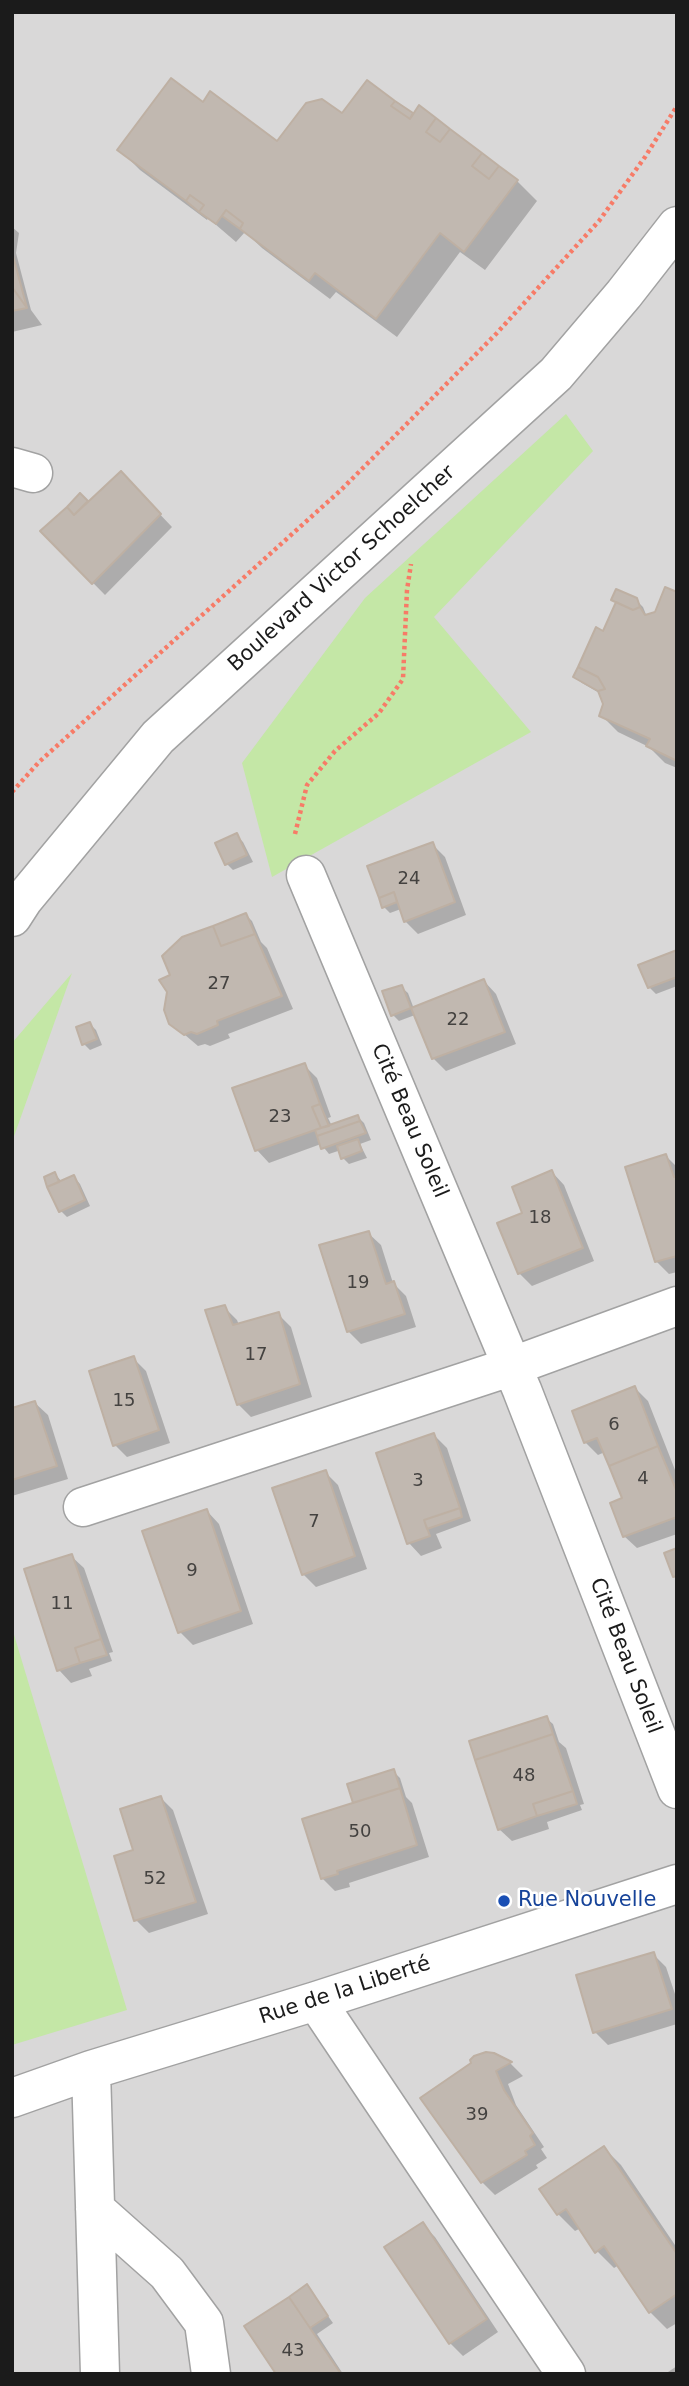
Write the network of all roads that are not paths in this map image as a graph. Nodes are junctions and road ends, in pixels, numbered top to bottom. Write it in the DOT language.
graph roads {
  1 [pos="677,226"];
  2 [pos="306,875"];
  3 [pos="12,917"];
  4 [pos="677,1306"];
  5 [pos="513,1366"];
  6 [pos="83,1507"];
  7 [pos="677,1789"];
  8 [pos="677,1884"];
  9 [pos="316,2001"];
  10 [pos="91,2070"];
  11 [pos="14,2097"];
  12 [pos="96,2209"];
  13 [pos="100,2374"];
  14 [pos="211,2374"];
  15 [pos="566,2374"];
  1 -- 3 [label="street, Boulevard Victor Schoelcher"];
  2 -- 5 [label="street, Cité Beau Soleil"];
  4 -- 5 [label="street"];
  5 -- 6 [label="street"];
  5 -- 7 [label="street, Cité Beau Soleil"];
  8 -- 9 [label="street, Rue de la Liberté"];
  9 -- 10 [label="street, Rue de la Liberté"];
  9 -- 15 [label="street"];
  10 -- 11 [label="street, Rue de la Liberté"];
  10 -- 12 [label="street"];
  12 -- 13 [label="street"];
  12 -- 14 [label="street"];
}
